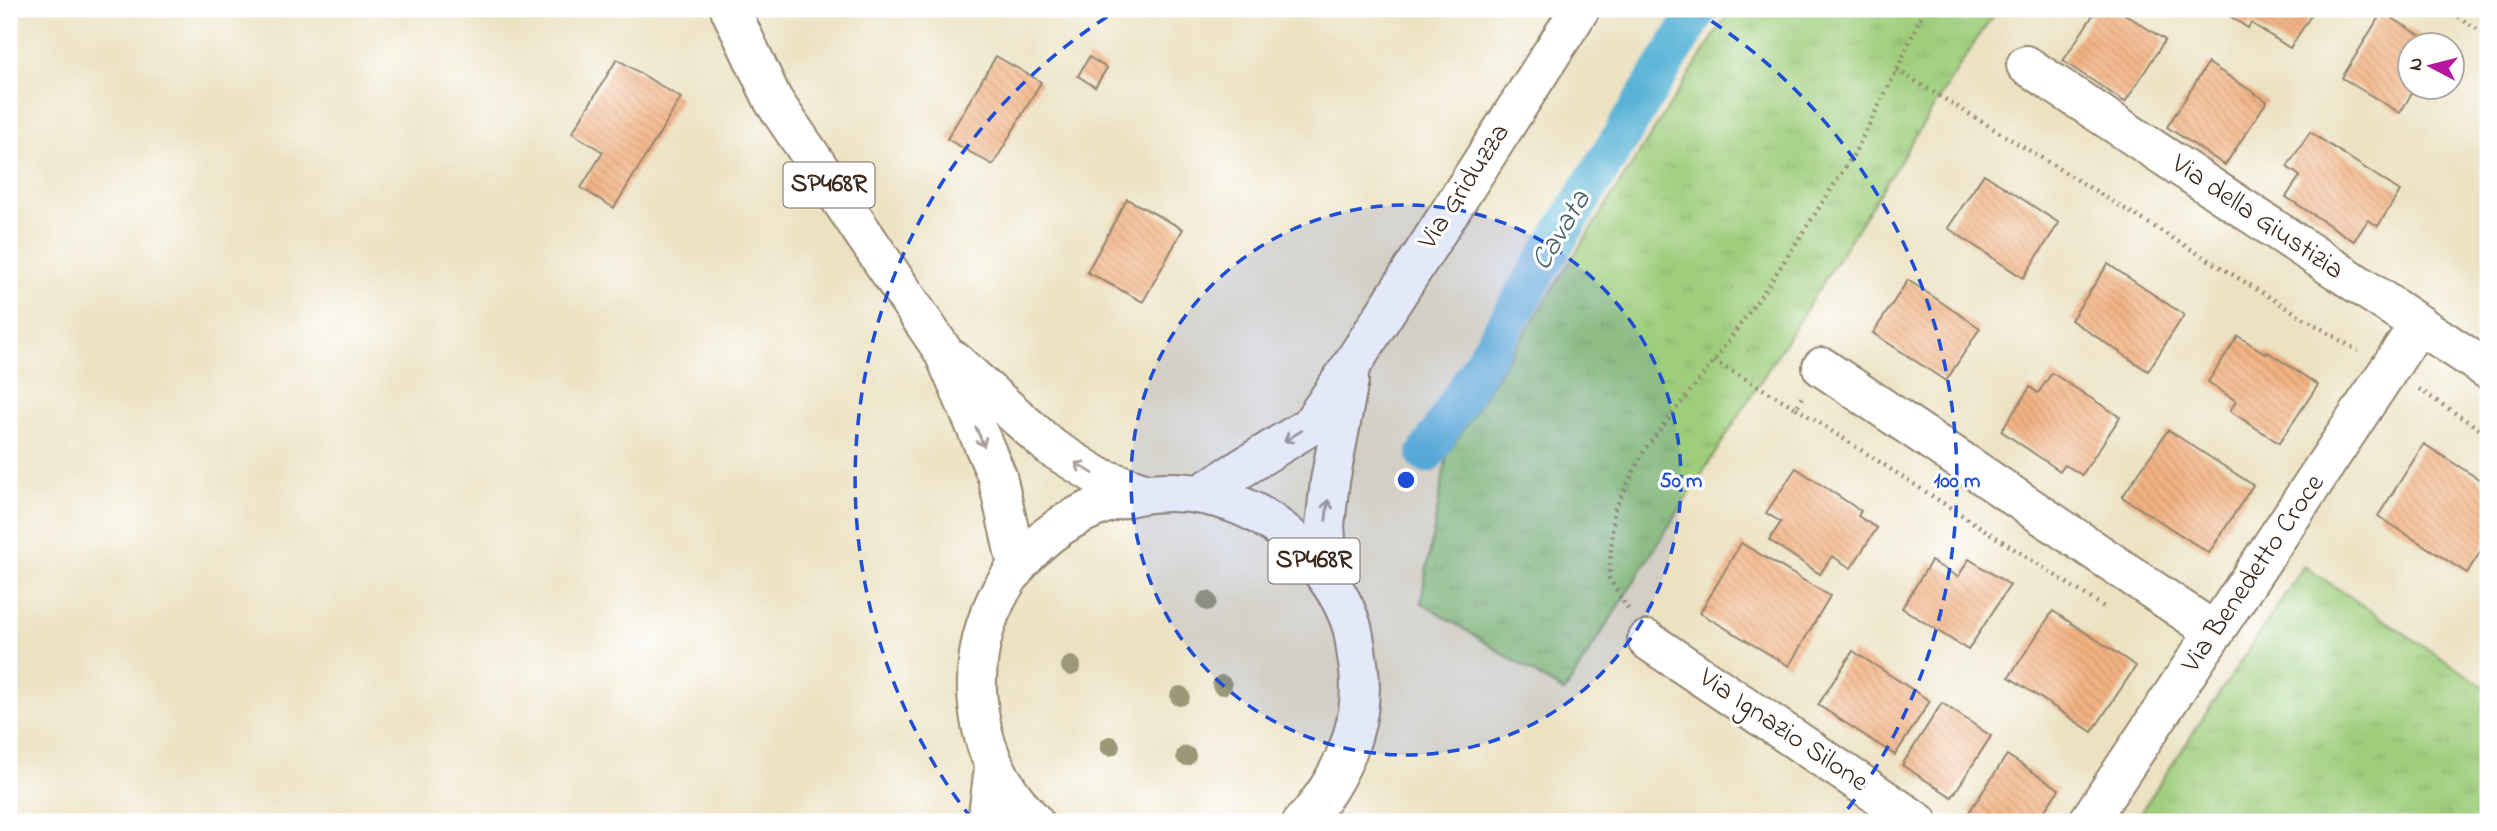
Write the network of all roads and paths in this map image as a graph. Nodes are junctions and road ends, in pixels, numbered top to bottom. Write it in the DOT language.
graph roads {
  1 [pos="730,9"];
  2 [pos="1580,9"];
  3 [pos="1924,9"];
  4 [pos="2446,9"];
  5 [pos="2488,36"];
  6 [pos="2026,65"];
  7 [pos="1897,70"];
  8 [pos="2418,324"];
  9 [pos="943,351"];
  10 [pos="1714,361"];
  11 [pos="1351,366"];
  12 [pos="1822,367"];
  13 [pos="2389,370"];
  14 [pos="2488,370"];
  15 [pos="1796,408"];
  16 [pos="2488,435"];
  17 [pos="1147,493"];
  18 [pos="1200,494"];
  19 [pos="1017,565"];
  20 [pos="1329,578"];
  21 [pos="2112,612"];
  22 [pos="2215,632"];
  23 [pos="1647,640"];
  24 [pos="994,768"];
  25 [pos="987,822"];
  26 [pos="1034,822"];
  27 [pos="1302,822"];
  28 [pos="1918,822"];
  29 [pos="2088,822"];
  1 -- 9 [label="main road, SP468R"];
  2 -- 11 [label="main road, Via Griduzza"];
  3 -- 7 [label="path"];
  4 -- 5 [label="path"];
  6 -- 8 [label="main road, Via della Giustizia"];
  7 -- 10 [label="path"];
  7 -- 13 [label="path"];
  8 -- 13 [label="main road, Via Benedetto Croce"];
  8 -- 14 [label="main road, Via della Giustizia"];
  17 -- 9 [label="main road, SP468R, one-way"];
  9 -- 19 [label="main road, SP468R, one-way"];
  10 -- 15 [label="path"];
  10 -- 23 [label="path"];
  11 -- 18 [label="main road, Via Griduzza, one-way"];
  20 -- 11 [label="main road, Via Griduzza, one-way"];
  12 -- 15 [label="path"];
  12 -- 22 [label="main road"];
  13 -- 16 [label="path"];
  13 -- 22 [label="main road, Via Benedetto Croce"];
  15 -- 21 [label="path"];
  17 -- 18 [label="main road, SP468R"];
  17 -- 19 [label="main road, SP468R"];
  18 -- 20 [label="main road, SP468R"];
  19 -- 24 [label="main road, SP468R"];
  20 -- 27 [label="main road, SP468R"];
  22 -- 29 [label="main road, Via Benedetto Croce"];
  23 -- 28 [label="main road, Via Ignazio Silone"];
  24 -- 25 [label="main road"];
  24 -- 26 [label="main road, SP468R"];
}
